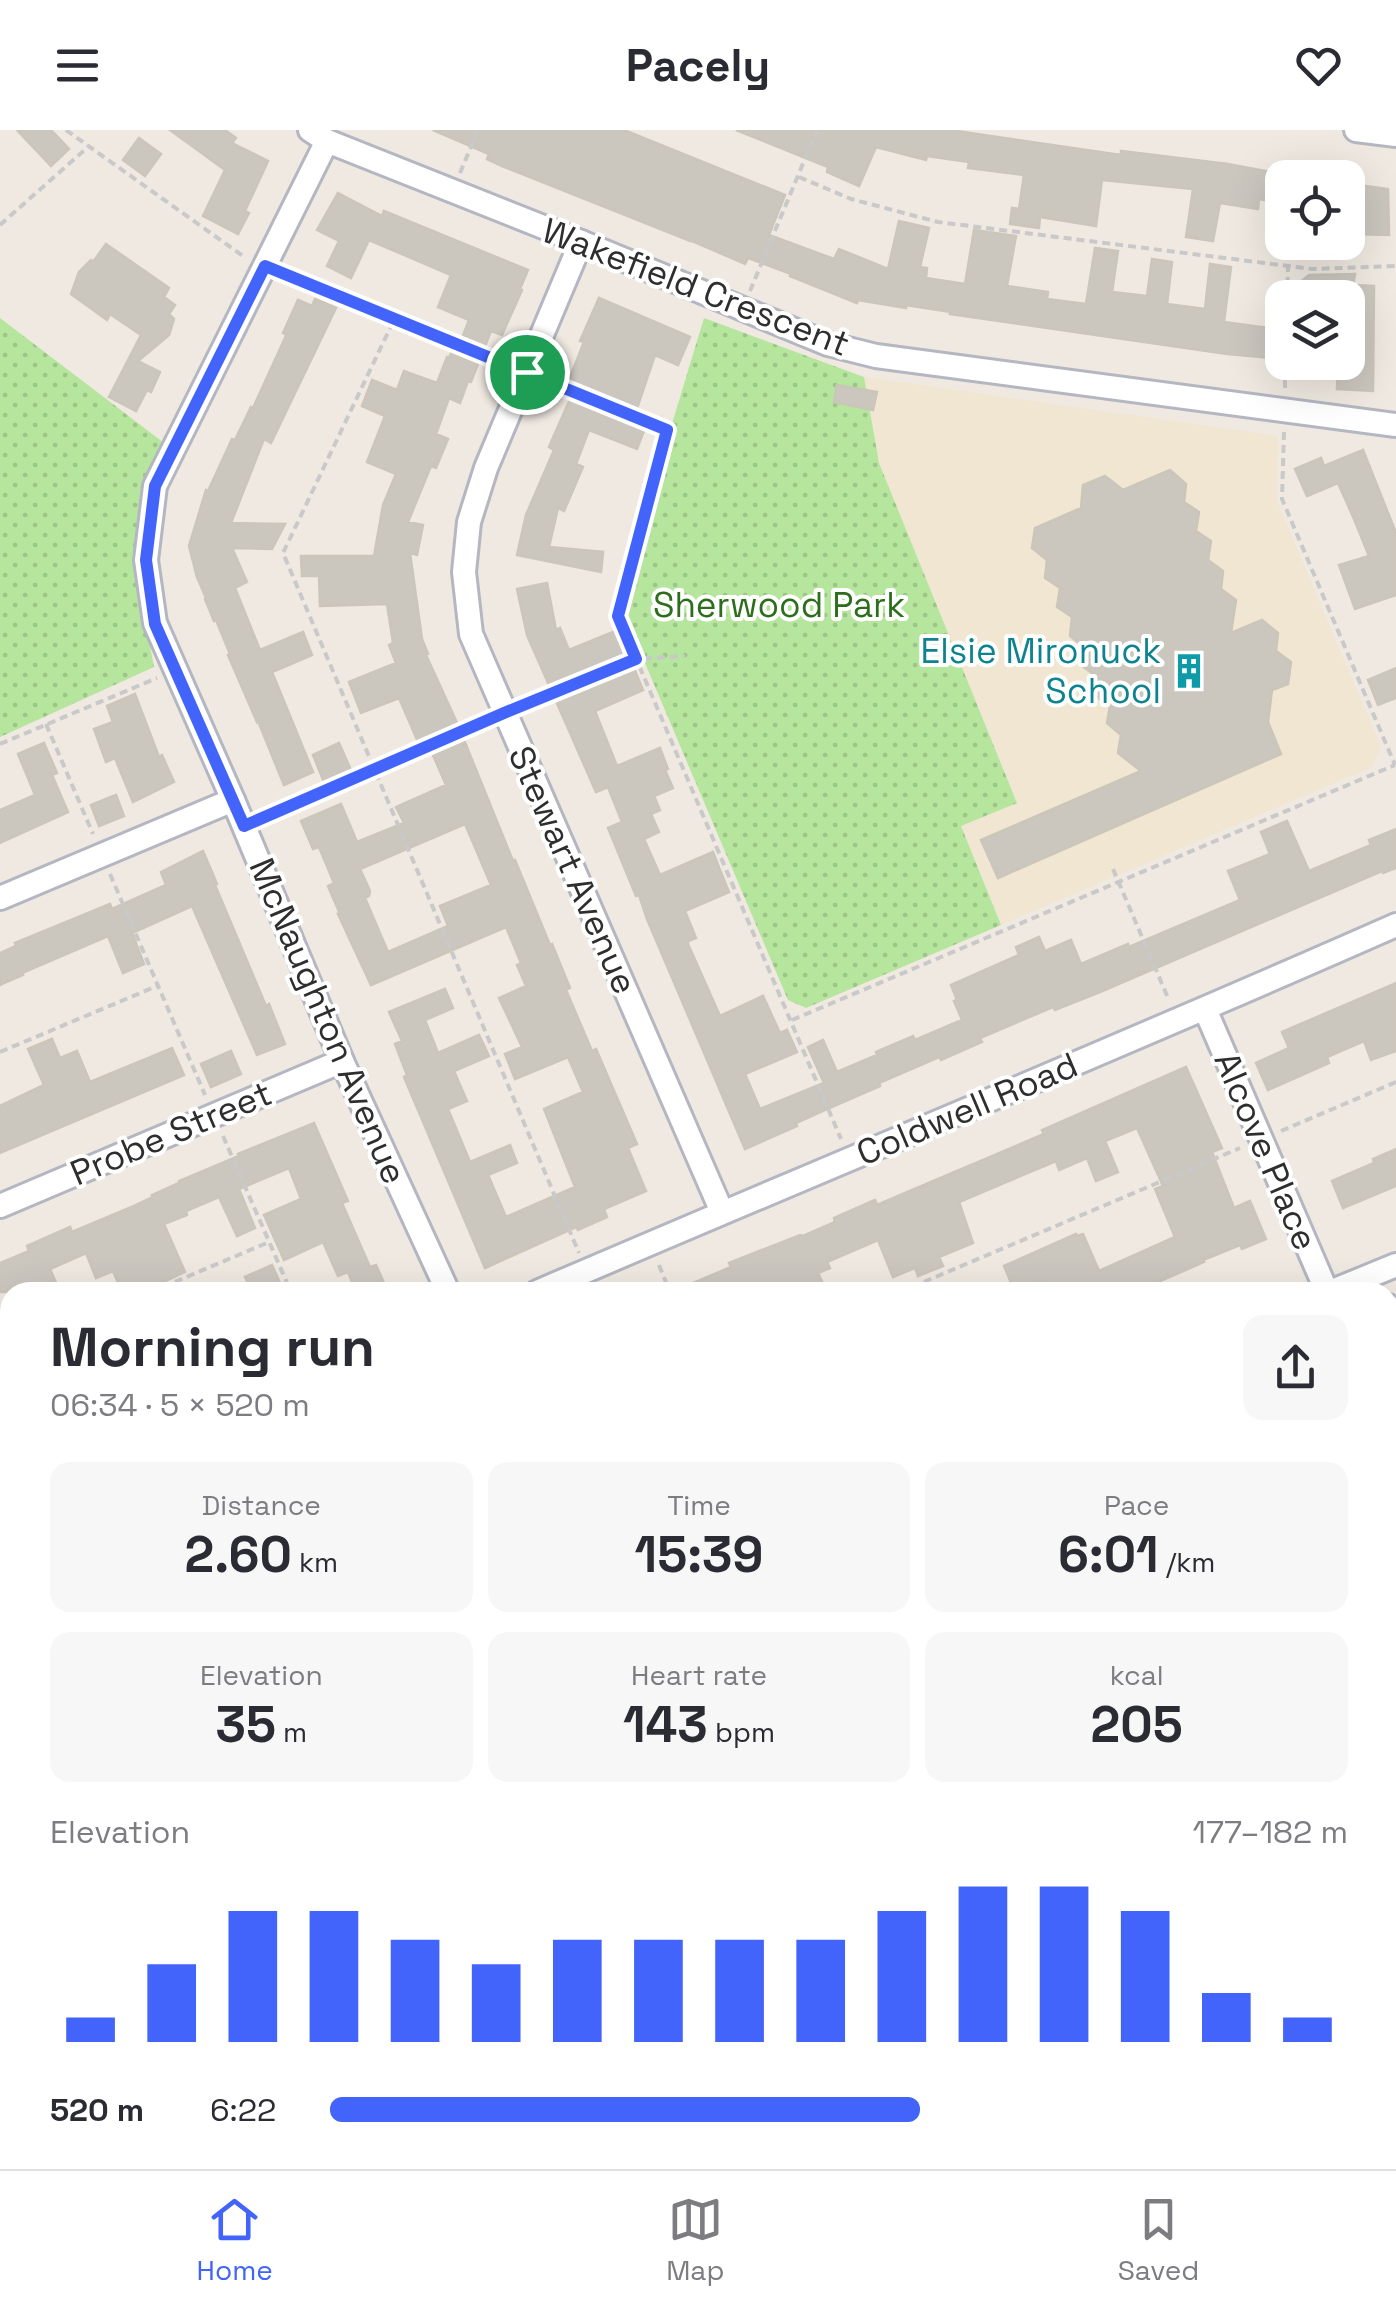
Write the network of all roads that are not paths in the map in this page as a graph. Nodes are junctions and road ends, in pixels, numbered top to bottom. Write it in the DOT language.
graph roads {
  1 [pos="1356,130"];
  2 [pos="1396,135"];
  3 [pos="318,136"];
  4 [pos="582,242"];
  5 [pos="1396,425"];
  6 [pos="232,800"];
  7 [pos="0,898"];
  8 [pos="1396,926"];
  9 [pos="1205,1009"];
  10 [pos="342,1061"];
  11 [pos="0,1206"];
  12 [pos="722,1212"];
  13 [pos="443,1282"];
  14 [pos="561,1282"];
  15 [pos="1325,1282"];
  1 -- 2 [label="street"];
  3 -- 4 [label="street, Wakefield Crescent"];
  3 -- 6 [label="street, McNaughton Avenue"];
  4 -- 5 [label="street, Wakefield Crescent"];
  4 -- 12 [label="street, Stewart Avenue"];
  6 -- 7 [label="street"];
  6 -- 10 [label="street, McNaughton Avenue"];
  8 -- 9 [label="street, Coldwell Road"];
  9 -- 12 [label="street, Coldwell Road"];
  9 -- 15 [label="street, Alcove Place"];
  10 -- 11 [label="street, Probe Street"];
  10 -- 13 [label="street, McNaughton Avenue"];
  12 -- 14 [label="street, Coldwell Road"];
}
